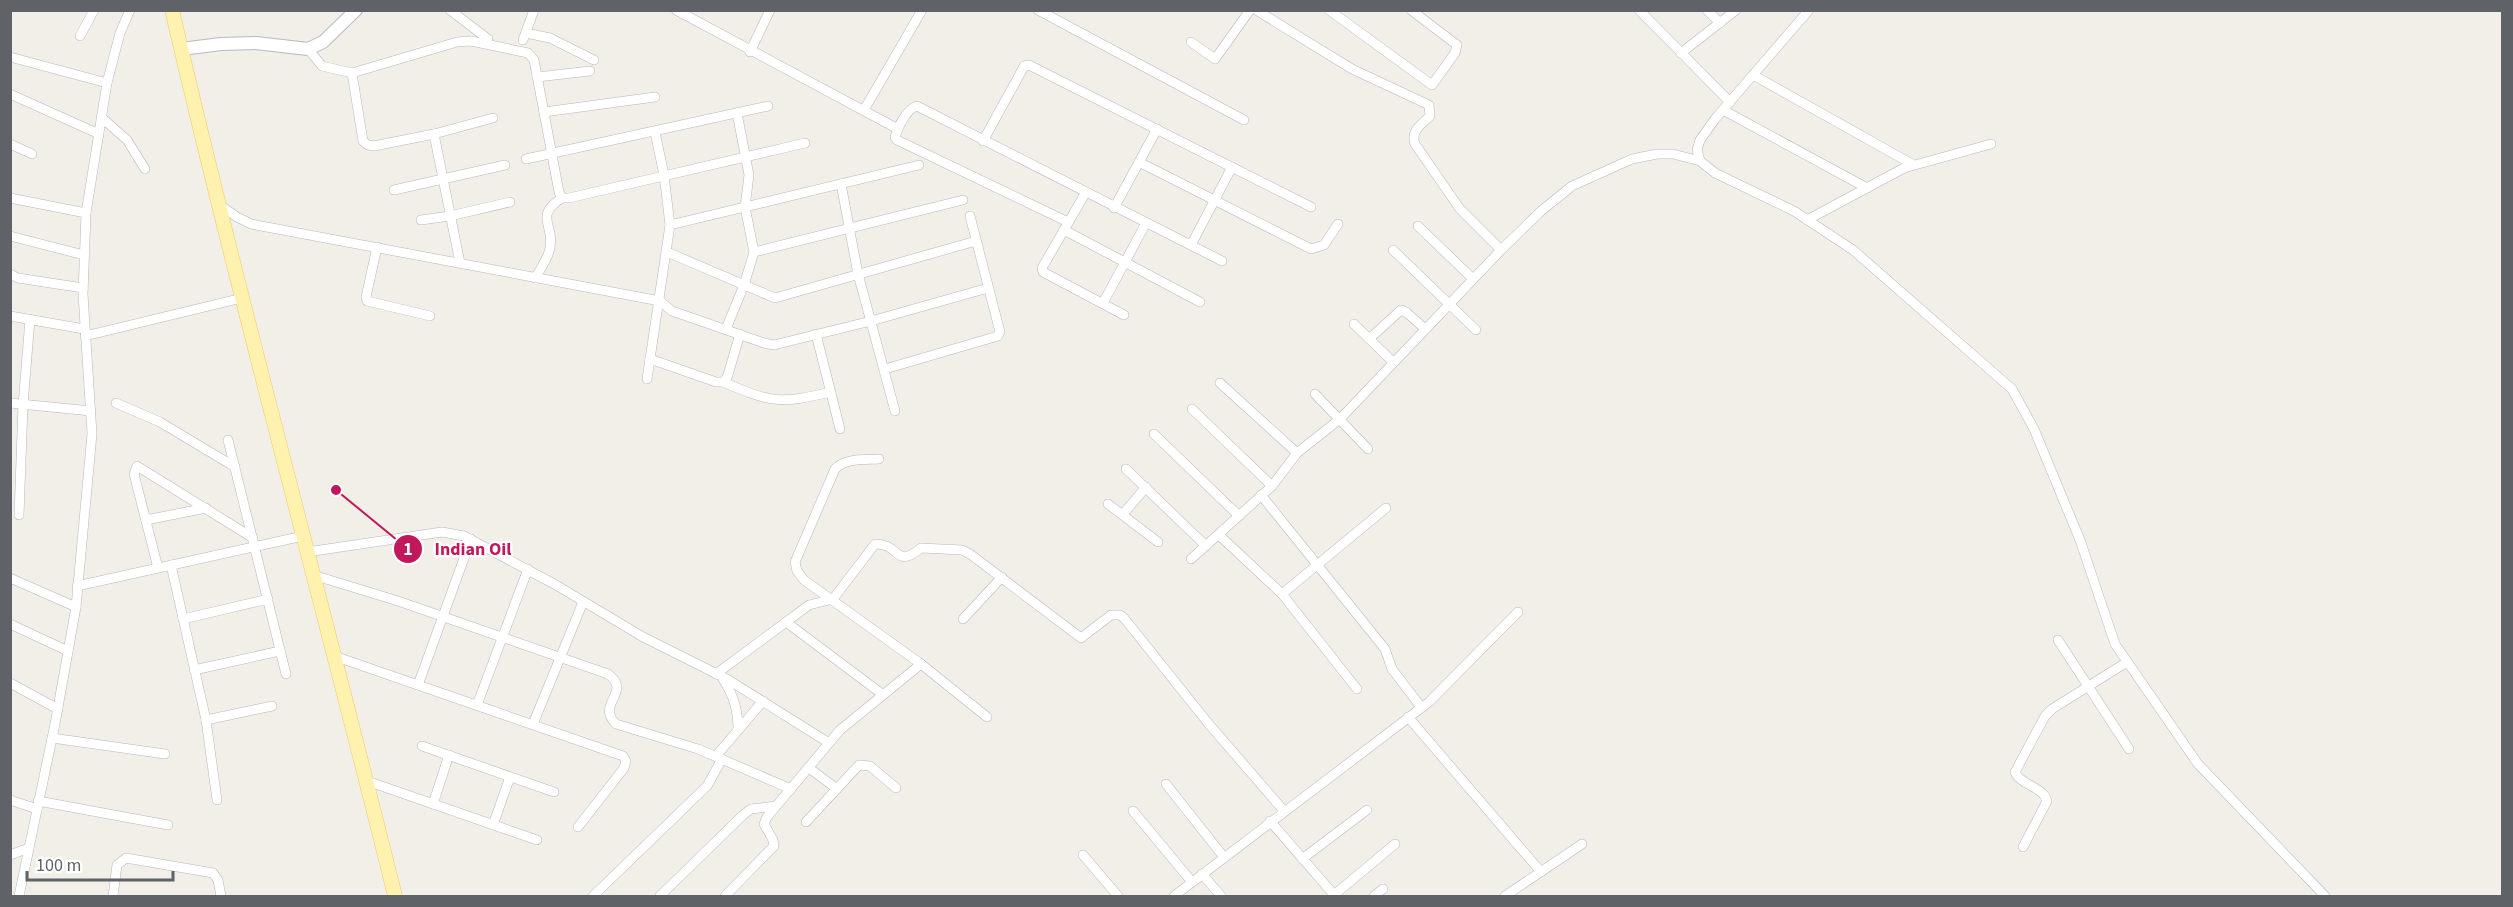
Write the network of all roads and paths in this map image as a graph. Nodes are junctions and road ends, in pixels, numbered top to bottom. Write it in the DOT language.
graph roads {
  1 [pos="94,10"];
  2 [pos="130,10"];
  3 [pos="172,10"];
  4 [pos="356,10"];
  5 [pos="450,10"];
  6 [pos="534,10"];
  7 [pos="676,10"];
  8 [pos="770,10"];
  9 [pos="922,10"];
  10 [pos="1250,10"];
  11 [pos="1256,10"];
  12 [pos="1329,10"];
  13 [pos="1411,10"];
  14 [pos="1639,10"];
  15 [pos="1707,10"];
  16 [pos="1736,10"];
  17 [pos="1809,10"];
  18 [pos="1042,11"];
  19 [pos="1720,23"];
  20 [pos="80,36"];
  21 [pos="488,39"];
  22 [pos="1191,42"];
  23 [pos="181,49"];
  24 [pos="308,49"];
  25 [pos="750,52"];
  26 [pos="1682,53"];
  27 [pos="10,57"];
  28 [pos="594,60"];
  29 [pos="590,71"];
  30 [pos="352,73"];
  31 [pos="1753,75"];
  32 [pos="537,77"];
  33 [pos="107,83"];
  34 [pos="10,94"];
  35 [pos="655,97"];
  36 [pos="1730,102"];
  37 [pos="768,106"];
  38 [pos="864,110"];
  39 [pos="1723,110"];
  40 [pos="544,112"];
  41 [pos="737,113"];
  42 [pos="101,117"];
  43 [pos="494,118"];
  44 [pos="1244,120"];
  45 [pos="898,129"];
  46 [pos="1157,129"];
  47 [pos="655,132"];
  48 [pos="99,134"];
  49 [pos="434,134"];
  50 [pos="983,141"];
  51 [pos="805,143"];
  52 [pos="10,144"];
  53 [pos="1991,144"];
  54 [pos="32,154"];
  55 [pos="552,154"];
  56 [pos="747,158"];
  57 [pos="526,159"];
  58 [pos="1700,161"];
  59 [pos="1139,162"];
  60 [pos="505,165"];
  61 [pos="919,165"];
  62 [pos="1912,165"];
  63 [pos="1232,167"];
  64 [pos="145,169"];
  65 [pos="664,175"];
  66 [pos="443,178"];
  67 [pos="841,184"];
  68 [pos="1867,188"];
  69 [pos="394,190"];
  70 [pos="1086,192"];
  71 [pos="10,198"];
  72 [pos="562,198"];
  73 [pos="963,200"];
  74 [pos="1215,200"];
  75 [pos="510,202"];
  76 [pos="218,204"];
  77 [pos="745,207"];
  78 [pos="1311,207"];
  79 [pos="1114,208"];
  80 [pos="86,213"];
  81 [pos="450,216"];
  82 [pos="970,216"];
  83 [pos="421,220"];
  84 [pos="1807,220"];
  85 [pos="1146,223"];
  86 [pos="1338,224"];
  87 [pos="670,225"];
  88 [pos="1066,226"];
  89 [pos="1418,226"];
  90 [pos="850,230"];
  91 [pos="10,236"];
  92 [pos="976,241"];
  93 [pos="1191,245"];
  94 [pos="377,247"];
  95 [pos="1393,250"];
  96 [pos="1501,250"];
  97 [pos="667,252"];
  98 [pos="754,252"];
  99 [pos="84,255"];
  100 [pos="1222,261"];
  101 [pos="460,263"];
  102 [pos="1125,263"];
  103 [pos="10,274"];
  104 [pos="858,274"];
  105 [pos="536,278"];
  106 [pos="1473,279"];
  107 [pos="744,285"];
  108 [pos="83,288"];
  109 [pos="988,288"];
  110 [pos="242,298"];
  111 [pos="660,301"];
  112 [pos="1200,302"];
  113 [pos="1103,303"];
  114 [pos="1448,304"];
  115 [pos="1124,315"];
  116 [pos="10,316"];
  117 [pos="430,316"];
  118 [pos="30,319"];
  119 [pos="871,321"];
  120 [pos="1354,324"];
  121 [pos="1424,328"];
  122 [pos="726,329"];
  123 [pos="1476,330"];
  124 [pos="84,332"];
  125 [pos="740,334"];
  126 [pos="816,334"];
  127 [pos="1369,339"];
  128 [pos="650,359"];
  129 [pos="1394,362"];
  130 [pos="885,369"];
  131 [pos="646,380"];
  132 [pos="723,382"];
  133 [pos="1220,383"];
  134 [pos="831,392"];
  135 [pos="1315,394"];
  136 [pos="10,403"];
  137 [pos="116,403"];
  138 [pos="23,405"];
  139 [pos="1192,409"];
  140 [pos="90,411"];
  141 [pos="895,411"];
  142 [pos="1340,419"];
  143 [pos="840,429"];
  144 [pos="1154,435"];
  145 [pos="228,440"];
  146 [pos="1368,449"];
  147 [pos="1297,453"];
  148 [pos="879,459"];
  149 [pos="235,467"];
  150 [pos="1126,469"];
  151 [pos="1272,486"];
  152 [pos="1146,488"];
  153 [pos="1261,495"];
  154 [pos="1108,504"];
  155 [pos="206,508"];
  156 [pos="1386,508"];
  157 [pos="1123,514"];
  158 [pos="19,515"];
  159 [pos="1239,516"];
  160 [pos="146,520"];
  161 [pos="1219,535"];
  162 [pos="303,536"];
  163 [pos="471,539"];
  164 [pos="254,542"];
  165 [pos="1158,542"];
  166 [pos="1206,546"];
  167 [pos="307,552"];
  168 [pos="1191,559"];
  169 [pos="1318,564"];
  170 [pos="171,565"];
  171 [pos="158,568"];
  172 [pos="528,569"];
  173 [pos="313,575"];
  174 [pos="1002,577"];
  175 [pos="10,578"];
  176 [pos="77,586"];
  177 [pos="1282,594"];
  178 [pos="268,599"];
  179 [pos="833,599"];
  180 [pos="583,602"];
  181 [pos="76,607"];
  182 [pos="1518,612"];
  183 [pos="443,616"];
  184 [pos="183,619"];
  185 [pos="963,619"];
  186 [pos="786,622"];
  187 [pos="10,624"];
  188 [pos="501,637"];
  189 [pos="2058,640"];
  190 [pos="68,651"];
  191 [pos="280,651"];
  192 [pos="337,657"];
  193 [pos="560,657"];
  194 [pos="2127,662"];
  195 [pos="921,664"];
  196 [pos="194,670"];
  197 [pos="286,674"];
  198 [pos="719,676"];
  199 [pos="10,683"];
  200 [pos="418,685"];
  201 [pos="2088,686"];
  202 [pos="1357,689"];
  203 [pos="882,694"];
  204 [pos="763,701"];
  205 [pos="477,705"];
  206 [pos="272,706"];
  207 [pos="1421,707"];
  208 [pos="57,709"];
  209 [pos="987,717"];
  210 [pos="1408,717"];
  211 [pos="206,720"];
  212 [pos="533,724"];
  213 [pos="738,730"];
  214 [pos="52,738"];
  215 [pos="829,743"];
  216 [pos="422,746"];
  217 [pos="2129,749"];
  218 [pos="165,754"];
  219 [pos="449,755"];
  220 [pos="719,758"];
  221 [pos="809,768"];
  222 [pos="510,777"];
  223 [pos="367,781"];
  224 [pos="1166,784"];
  225 [pos="896,788"];
  226 [pos="791,789"];
  227 [pos="837,789"];
  228 [pos="554,792"];
  229 [pos="10,800"];
  230 [pos="218,800"];
  231 [pos="433,804"];
  232 [pos="37,805"];
  233 [pos="776,806"];
  234 [pos="1367,810"];
  235 [pos="1133,811"];
  236 [pos="1284,811"];
  237 [pos="1270,821"];
  238 [pos="806,822"];
  239 [pos="168,825"];
  240 [pos="493,825"];
  241 [pos="578,827"];
  242 [pos="537,840"];
  243 [pos="1395,844"];
  244 [pos="1582,844"];
  245 [pos="2023,847"];
  246 [pos="29,848"];
  247 [pos="10,855"];
  248 [pos="1083,855"];
  249 [pos="1224,856"];
  250 [pos="1302,859"];
  251 [pos="1541,872"];
  252 [pos="1202,874"];
  253 [pos="1192,882"];
  254 [pos="1383,889"];
  255 [pos="1335,896"];
  256 [pos="19,897"];
  257 [pos="113,897"];
  258 [pos="221,897"];
  259 [pos="396,897"];
  260 [pos="593,897"];
  261 [pos="660,897"];
  262 [pos="725,897"];
  263 [pos="1118,897"];
  264 [pos="1174,897"];
  265 [pos="1221,897"];
  266 [pos="1374,897"];
  267 [pos="1505,897"];
  268 [pos="2325,897"];
  1 -- 20 [label="street"];
  2 -- 33 [label="street"];
  3 -- 23 [label="main road"];
  4 -- 24 [label="main road"];
  5 -- 21 [label="street"];
  6 -- 28 [label="street"];
  7 -- 25 [label="street"];
  8 -- 25 [label="street"];
  9 -- 38 [label="street"];
  10 -- 22 [label="street"];
  11 -- 96 [label="street"];
  12 -- 13 [label="street"];
  14 -- 26 [label="street"];
  15 -- 19 [label="street"];
  16 -- 19 [label="street"];
  17 -- 31 [label="street"];
  18 -- 44 [label="street"];
  19 -- 26 [label="street"];
  23 -- 24 [label="main road"];
  23 -- 76 [label="main road"];
  24 -- 30 [label="street"];
  25 -- 38 [label="street"];
  26 -- 36 [label="street"];
  27 -- 33 [label="street"];
  29 -- 32 [label="street"];
  30 -- 32 [label="street"];
  30 -- 49 [label="street"];
  31 -- 36 [label="street"];
  31 -- 62 [label="street"];
  32 -- 40 [label="street"];
  33 -- 42 [label="street"];
  34 -- 48 [label="street"];
  35 -- 40 [label="street"];
  36 -- 39 [label="street"];
  37 -- 41 [label="street"];
  38 -- 45 [label="street"];
  39 -- 58 [label="street"];
  39 -- 68 [label="street"];
  40 -- 55 [label="street"];
  41 -- 47 [label="street"];
  41 -- 56 [label="street"];
  42 -- 48 [label="street"];
  42 -- 64 [label="street"];
  43 -- 49 [label="street"];
  45 -- 50 [label="street"];
  45 -- 88 [label="street"];
  46 -- 50 [label="street"];
  46 -- 59 [label="street"];
  46 -- 63 [label="street"];
  47 -- 55 [label="street"];
  47 -- 65 [label="street"];
  48 -- 80 [label="street"];
  49 -- 66 [label="street"];
  50 -- 70 [label="street"];
  51 -- 56 [label="street"];
  52 -- 54 [label="street"];
  53 -- 62 [label="street"];
  55 -- 57 [label="street"];
  55 -- 72 [label="street"];
  56 -- 65 [label="street"];
  56 -- 77 [label="street"];
  58 -- 84 [label="street"];
  58 -- 96 [label="street"];
  59 -- 74 [label="street"];
  59 -- 79 [label="street"];
  60 -- 66 [label="street"];
  61 -- 67 [label="street"];
  62 -- 68 [label="street"];
  63 -- 74 [label="street"];
  63 -- 78 [label="street"];
  65 -- 72 [label="street"];
  65 -- 87 [label="street"];
  66 -- 69 [label="street"];
  66 -- 81 [label="street"];
  67 -- 77 [label="street"];
  67 -- 90 [label="street"];
  68 -- 84 [label="street"];
  70 -- 79 [label="street"];
  70 -- 88 [label="street"];
  71 -- 80 [label="street"];
  72 -- 105 [label="street"];
  73 -- 90 [label="street"];
  74 -- 86 [label="street"];
  74 -- 93 [label="street"];
  75 -- 81 [label="street"];
  76 -- 94 [label="street"];
  76 -- 110 [label="main road"];
  77 -- 87 [label="street"];
  77 -- 98 [label="street"];
  79 -- 85 [label="street"];
  80 -- 99 [label="street"];
  81 -- 83 [label="street"];
  81 -- 101 [label="street"];
  82 -- 92 [label="street"];
  84 -- 194 [label="street"];
  85 -- 93 [label="street"];
  85 -- 102 [label="street"];
  87 -- 97 [label="street"];
  88 -- 102 [label="street"];
  88 -- 113 [label="street"];
  89 -- 106 [label="street"];
  90 -- 98 [label="street"];
  90 -- 104 [label="street"];
  91 -- 99 [label="street"];
  92 -- 104 [label="street"];
  92 -- 109 [label="street"];
  93 -- 100 [label="street"];
  94 -- 101 [label="street"];
  94 -- 117 [label="street"];
  95 -- 114 [label="street"];
  96 -- 106 [label="street"];
  97 -- 107 [label="street"];
  97 -- 111 [label="street"];
  98 -- 107 [label="street"];
  99 -- 108 [label="street"];
  101 -- 105 [label="street"];
  102 -- 112 [label="street"];
  102 -- 113 [label="street"];
  103 -- 108 [label="street"];
  104 -- 107 [label="street"];
  104 -- 119 [label="street"];
  105 -- 111 [label="street"];
  106 -- 114 [label="street"];
  107 -- 122 [label="street"];
  108 -- 124 [label="street"];
  109 -- 119 [label="street"];
  109 -- 130 [label="street"];
  110 -- 124 [label="street"];
  110 -- 162 [label="main road"];
  111 -- 122 [label="street"];
  111 -- 128 [label="street"];
  113 -- 115 [label="street"];
  114 -- 121 [label="street"];
  114 -- 123 [label="street"];
  116 -- 118 [label="street"];
  118 -- 124 [label="street"];
  118 -- 138 [label="street"];
  119 -- 126 [label="street"];
  119 -- 130 [label="street"];
  120 -- 127 [label="street"];
  121 -- 127 [label="street"];
  121 -- 129 [label="street"];
  122 -- 125 [label="street"];
  124 -- 140 [label="street"];
  125 -- 126 [label="street"];
  125 -- 132 [label="street"];
  126 -- 134 [label="street"];
  127 -- 129 [label="street"];
  128 -- 131 [label="street"];
  128 -- 132 [label="street"];
  129 -- 142 [label="street"];
  130 -- 141 [label="street"];
  132 -- 134 [label="street"];
  133 -- 147 [label="street"];
  134 -- 143 [label="street"];
  135 -- 142 [label="street"];
  136 -- 138 [label="street"];
  137 -- 149 [label="street"];
  138 -- 140 [label="street"];
  138 -- 158 [label="street"];
  139 -- 151 [label="street"];
  140 -- 176 [label="street"];
  142 -- 146 [label="street"];
  142 -- 147 [label="street"];
  144 -- 159 [label="street"];
  145 -- 149 [label="street"];
  147 -- 151 [label="street"];
  148 -- 179 [label="street"];
  149 -- 164 [label="street"];
  150 -- 152 [label="street"];
  151 -- 153 [label="street"];
  152 -- 157 [label="street"];
  152 -- 166 [label="street"];
  153 -- 159 [label="street"];
  153 -- 169 [label="street"];
  154 -- 157 [label="street"];
  155 -- 160 [label="street"];
  155 -- 160 [label="street"];
  155 -- 164 [label="street"];
  156 -- 169 [label="street"];
  157 -- 165 [label="street"];
  159 -- 161 [label="street"];
  160 -- 171 [label="street"];
  161 -- 166 [label="street"];
  161 -- 177 [label="street"];
  162 -- 164 [label="street"];
  162 -- 167 [label="main road"];
  163 -- 167 [label="street"];
  163 -- 172 [label="street"];
  163 -- 183 [label="street"];
  164 -- 170 [label="street"];
  164 -- 178 [label="street"];
  166 -- 168 [label="street"];
  167 -- 173 [label="main road"];
  169 -- 177 [label="street"];
  169 -- 207 [label="street"];
  170 -- 171 [label="street"];
  170 -- 184 [label="street"];
  171 -- 176 [label="street"];
  172 -- 180 [label="street"];
  172 -- 188 [label="street"];
  173 -- 183 [label="street"];
  173 -- 192 [label="main road"];
  174 -- 179 [label="street"];
  174 -- 185 [label="street"];
  174 -- 236 [label="street"];
  175 -- 181 [label="street"];
  176 -- 181 [label="street"];
  177 -- 202 [label="street"];
  178 -- 184 [label="street"];
  178 -- 191 [label="street"];
  179 -- 186 [label="street"];
  179 -- 195 [label="street"];
  180 -- 193 [label="street"];
  180 -- 198 [label="street"];
  181 -- 190 [label="street"];
  182 -- 207 [label="street"];
  183 -- 188 [label="street"];
  183 -- 200 [label="street"];
  184 -- 196 [label="street"];
  186 -- 198 [label="street"];
  186 -- 203 [label="street"];
  187 -- 190 [label="street"];
  188 -- 193 [label="street"];
  188 -- 205 [label="street"];
  189 -- 201 [label="street"];
  190 -- 208 [label="street"];
  191 -- 196 [label="street"];
  191 -- 197 [label="street"];
  192 -- 200 [label="street"];
  192 -- 223 [label="main road"];
  193 -- 212 [label="street"];
  193 -- 220 [label="street"];
  194 -- 201 [label="street"];
  194 -- 268 [label="street"];
  195 -- 203 [label="street"];
  195 -- 209 [label="street"];
  196 -- 211 [label="street"];
  198 -- 204 [label="street"];
  198 -- 213 [label="street"];
  199 -- 208 [label="street"];
  200 -- 205 [label="street"];
  201 -- 217 [label="street"];
  201 -- 245 [label="street"];
  203 -- 215 [label="street"];
  204 -- 213 [label="street"];
  204 -- 215 [label="street"];
  205 -- 212 [label="street"];
  206 -- 211 [label="street"];
  207 -- 210 [label="street"];
  208 -- 214 [label="street"];
  210 -- 236 [label="street"];
  210 -- 251 [label="street"];
  211 -- 230 [label="street"];
  212 -- 241 [label="street"];
  213 -- 220 [label="street"];
  214 -- 218 [label="street"];
  214 -- 232 [label="street"];
  215 -- 221 [label="street"];
  216 -- 219 [label="street"];
  219 -- 222 [label="street"];
  219 -- 231 [label="street"];
  220 -- 226 [label="street"];
  220 -- 260 [label="street"];
  221 -- 226 [label="street"];
  221 -- 227 [label="street"];
  222 -- 228 [label="street"];
  222 -- 240 [label="street"];
  223 -- 231 [label="street"];
  223 -- 259 [label="main road"];
  224 -- 249 [label="street"];
  225 -- 227 [label="street"];
  226 -- 233 [label="street"];
  227 -- 238 [label="street"];
  229 -- 232 [label="street"];
  231 -- 240 [label="street"];
  232 -- 239 [label="street"];
  232 -- 246 [label="street"];
  233 -- 261 [label="street"];
  233 -- 262 [label="street"];
  234 -- 250 [label="street"];
  235 -- 253 [label="street"];
  236 -- 237 [label="street"];
  237 -- 249 [label="street"];
  237 -- 250 [label="street"];
  240 -- 242 [label="street"];
  243 -- 255 [label="street"];
  244 -- 251 [label="street"];
  246 -- 247 [label="street"];
  246 -- 256 [label="street"];
  248 -- 263 [label="street"];
  249 -- 252 [label="street"];
  250 -- 255 [label="street"];
  251 -- 267 [label="street"];
  252 -- 253 [label="street"];
  252 -- 265 [label="street"];
  253 -- 264 [label="street"];
  254 -- 266 [label="street"];
  257 -- 258 [label="street"];
}
